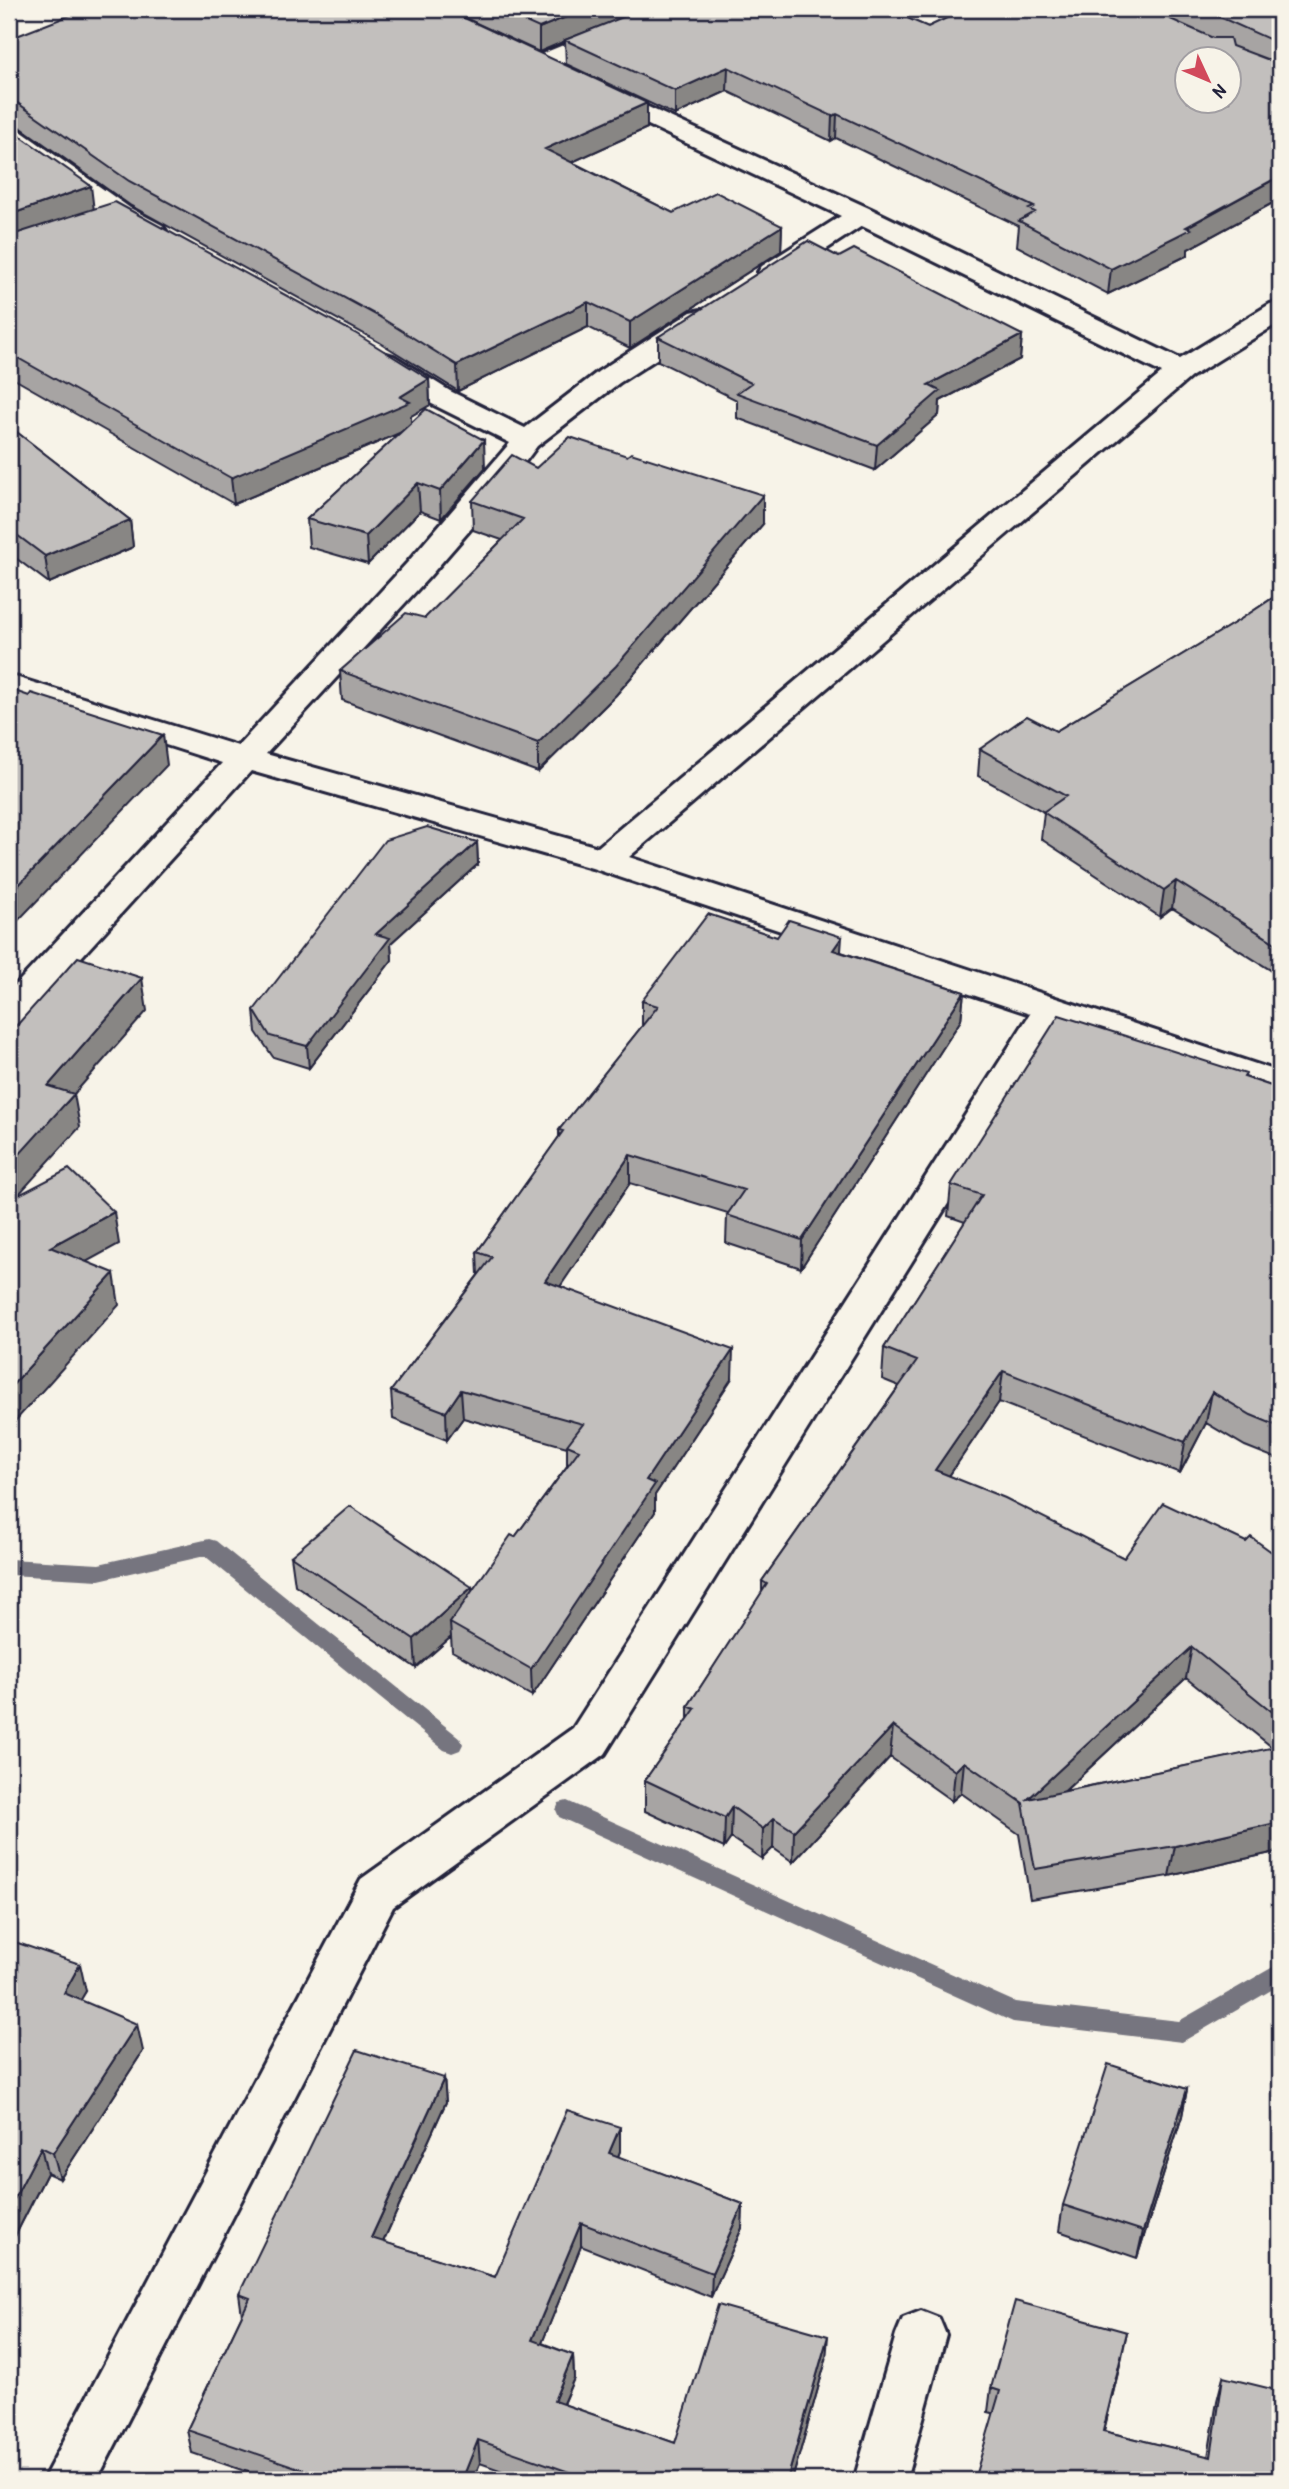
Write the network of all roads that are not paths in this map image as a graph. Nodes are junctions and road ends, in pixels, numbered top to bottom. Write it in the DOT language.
graph roads {
  1 [pos="673,9"];
  2 [pos="9,135"];
  3 [pos="861,215"];
  4 [pos="180,246"];
  5 [pos="1277,315"];
  6 [pos="357,344"];
  7 [pos="1181,370"];
  8 [pos="527,440"];
  9 [pos="9,685"];
  10 [pos="242,758"];
  11 [pos="604,860"];
  12 [pos="1051,1010"];
  13 [pos="9,1014"];
  14 [pos="1280,1085"];
  15 [pos="921,2335"];
  16 [pos="69,2480"];
  17 [pos="880,2480"];
  1 -- 3 [label="street"];
  2 -- 4 [label="street"];
  3 -- 7 [label="street"];
  3 -- 8 [label="street"];
  5 -- 7 [label="street"];
  6 -- 8 [label="street"];
  7 -- 11 [label="street"];
  8 -- 10 [label="street"];
  9 -- 10 [label="street"];
  10 -- 11 [label="street"];
  10 -- 13 [label="street"];
  11 -- 12 [label="street"];
  12 -- 14 [label="street"];
  12 -- 16 [label="street"];
  15 -- 17 [label="street"];
}
